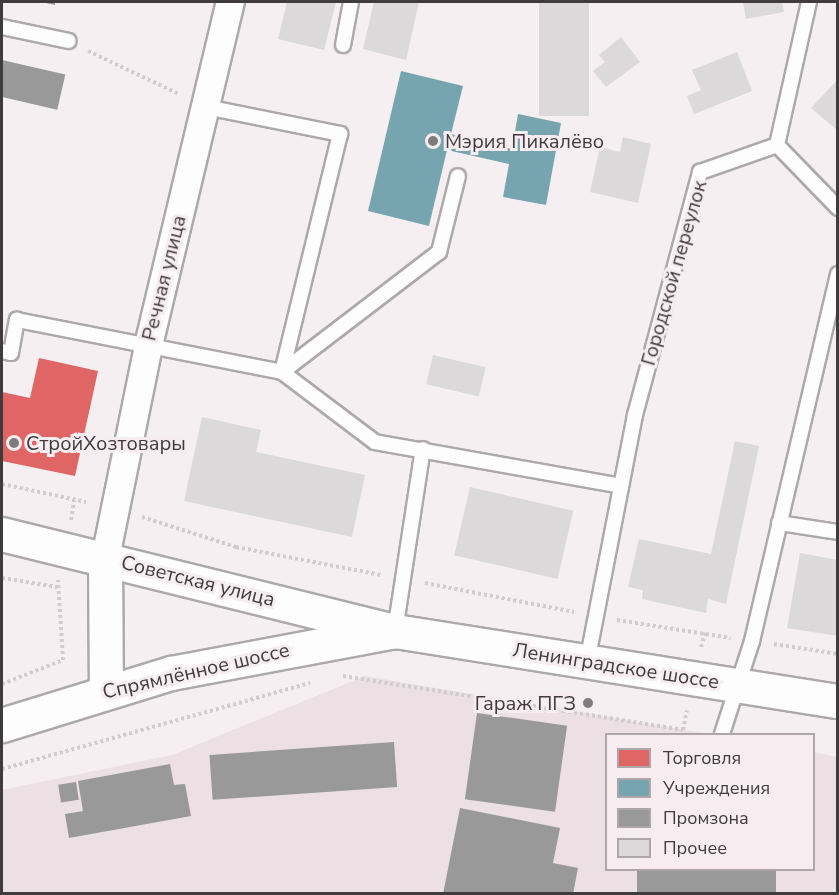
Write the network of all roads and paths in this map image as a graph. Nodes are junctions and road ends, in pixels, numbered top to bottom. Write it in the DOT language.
graph roads {
  1 [pos="230,2"];
  2 [pos="351,2"];
  3 [pos="809,2"];
  4 [pos="2,27"];
  5 [pos="69,41"];
  6 [pos="343,45"];
  7 [pos="206,107"];
  8 [pos="777,145"];
  9 [pos="458,176"];
  10 [pos="837,208"];
  11 [pos="837,274"];
  12 [pos="148,345"];
  13 [pos="2,351"];
  14 [pos="282,372"];
  15 [pos="423,449"];
  16 [pos="621,486"];
  17 [pos="779,523"];
  18 [pos="837,532"];
  19 [pos="2,534"];
  20 [pos="105,557"];
  21 [pos="2,578"];
  22 [pos="395,631"];
  23 [pos="587,662"];
  24 [pos="338,675"];
  25 [pos="316,681"];
  26 [pos="2,684"];
  27 [pos="737,685"];
  28 [pos="106,691"];
  29 [pos="837,701"];
  30 [pos="2,725"];
  31 [pos="683,730"];
  32 [pos="723,733"];
  33 [pos="2,769"];
  1 -- 7 [label="street, Речная улица"];
  2 -- 6 [label="lane"];
  3 -- 8 [label="lane"];
  4 -- 5 [label="lane"];
  5 -- 7 [label="path"];
  7 -- 12 [label="street, Речная улица"];
  7 -- 14 [label="lane"];
  8 -- 10 [label="lane"];
  8 -- 16 [label="lane, Городской переулок"];
  9 -- 14 [label="lane"];
  11 -- 17 [label="lane"];
  12 -- 13 [label="lane"];
  12 -- 14 [label="lane"];
  12 -- 20 [label="street, Речная улица"];
  14 -- 15 [label="lane"];
  15 -- 16 [label="lane"];
  15 -- 22 [label="lane"];
  16 -- 23 [label="lane"];
  17 -- 18 [label="lane"];
  17 -- 27 [label="lane"];
  19 -- 20 [label="main road, Советская улица"];
  20 -- 22 [label="main road, Советская улица"];
  20 -- 28 [label="main road"];
  21 -- 26 [label="path"];
  22 -- 23 [label="main road, Ленинградское шоссе"];
  22 -- 28 [label="main road, Спрямлённое шоссе"];
  23 -- 27 [label="main road, Ленинградское шоссе"];
  24 -- 31 [label="path"];
  25 -- 33 [label="path"];
  27 -- 29 [label="main road, Ленинградское шоссе"];
  27 -- 32 [label="lane"];
  28 -- 30 [label="main road, Спрямлённое шоссе"];
}
